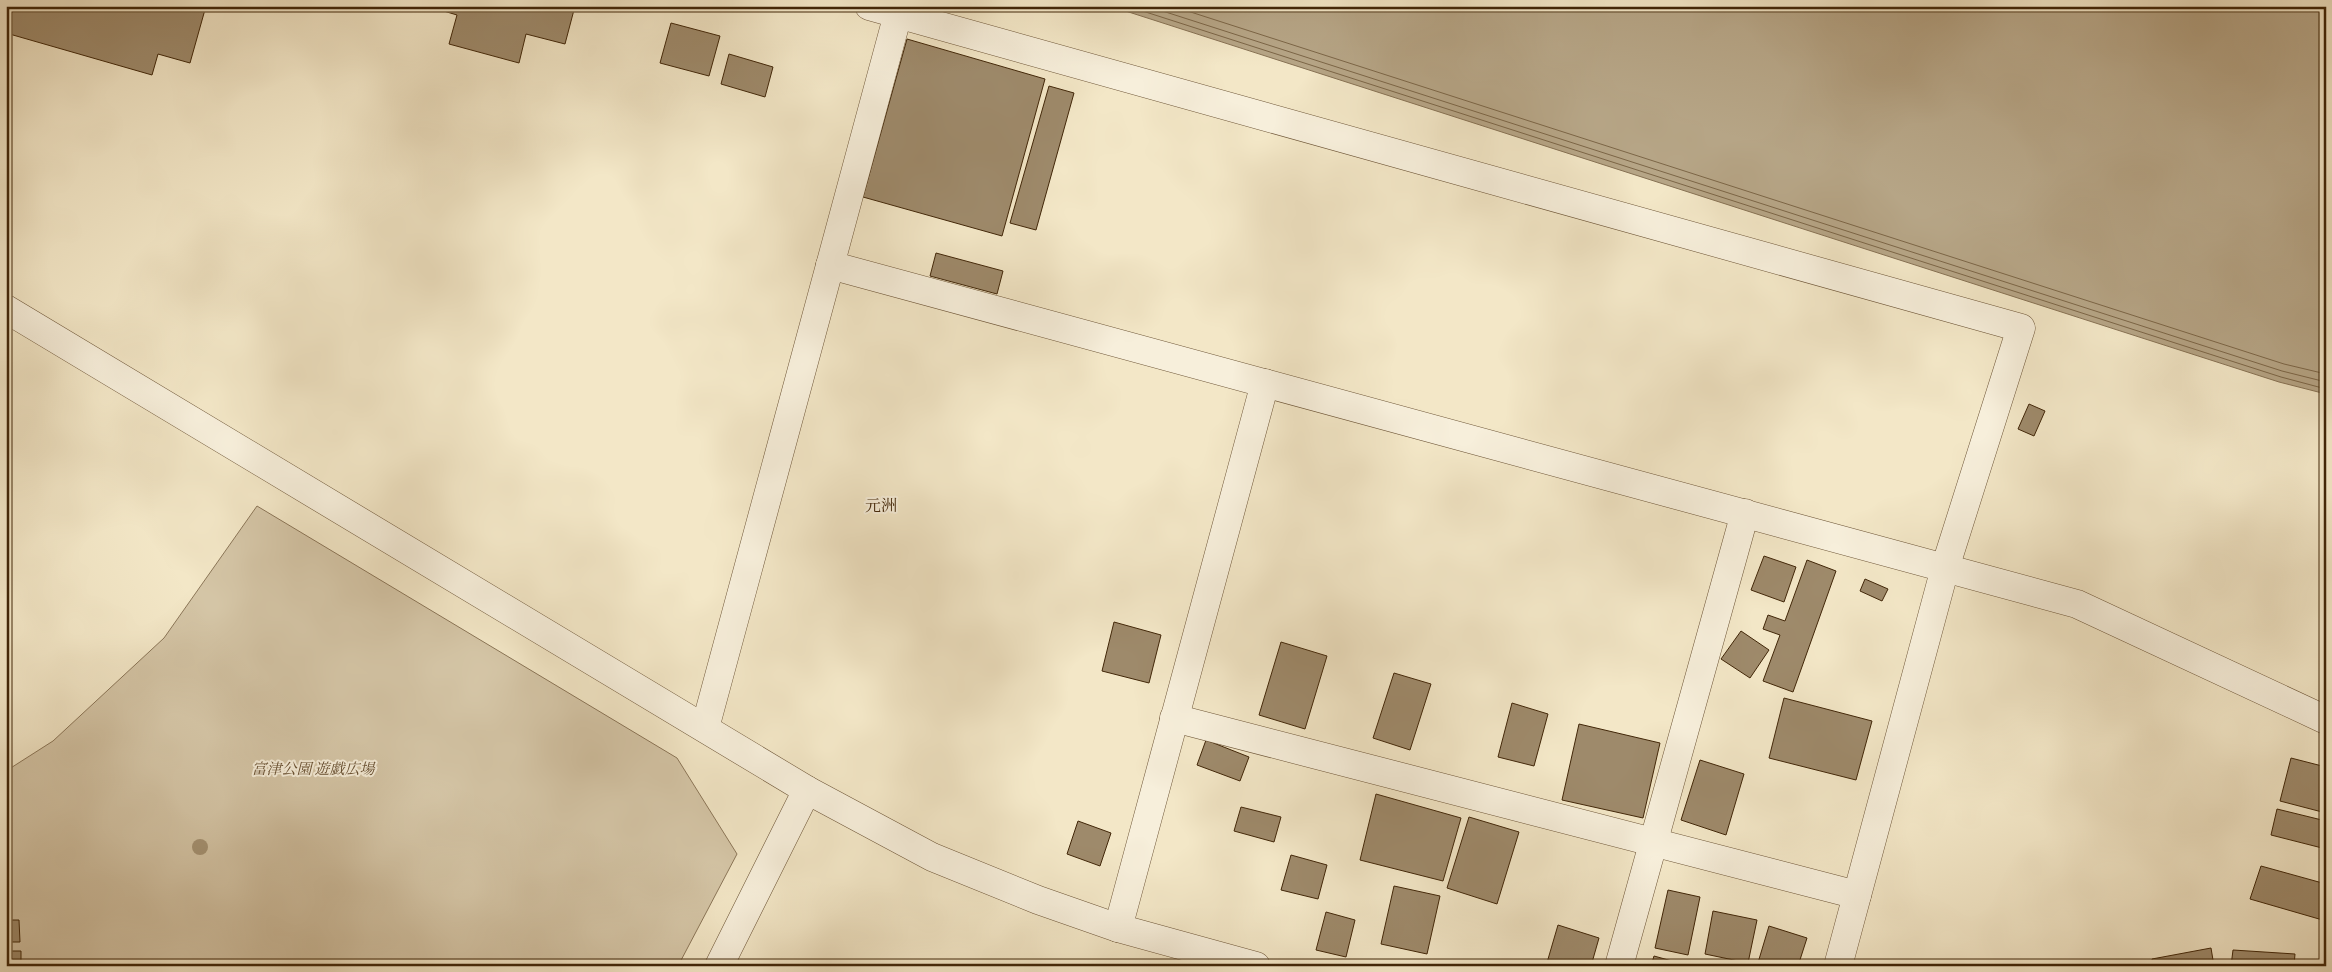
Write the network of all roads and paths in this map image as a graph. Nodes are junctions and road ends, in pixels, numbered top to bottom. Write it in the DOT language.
graph roads {
  1 [pos="869,6"];
  2 [pos="898,14"];
  3 [pos="830,264"];
  4 [pos="6,308"];
  5 [pos="1265,383"];
  6 [pos="1745,513"];
  7 [pos="1945,568"];
  8 [pos="1174,718"];
  9 [pos="2326,720"];
  10 [pos="705,728"];
  11 [pos="807,790"];
  12 [pos="1654,842"];
  13 [pos="1857,895"];
  14 [pos="1118,928"];
  15 [pos="719,966"];
  16 [pos="1256,966"];
  17 [pos="1619,966"];
  18 [pos="1838,966"];
  1 -- 2 [label="street"];
  2 -- 3 [label="street"];
  2 -- 7 [label="street"];
  3 -- 5 [label="street"];
  3 -- 10 [label="street"];
  4 -- 10 [label="street"];
  5 -- 6 [label="street"];
  5 -- 8 [label="street"];
  6 -- 7 [label="street"];
  6 -- 12 [label="street"];
  7 -- 9 [label="street"];
  7 -- 13 [label="street"];
  8 -- 12 [label="street"];
  8 -- 14 [label="street"];
  10 -- 11 [label="street"];
  11 -- 14 [label="street"];
  11 -- 15 [label="street"];
  12 -- 13 [label="street"];
  12 -- 17 [label="street"];
  13 -- 18 [label="street"];
  14 -- 16 [label="street"];
}
